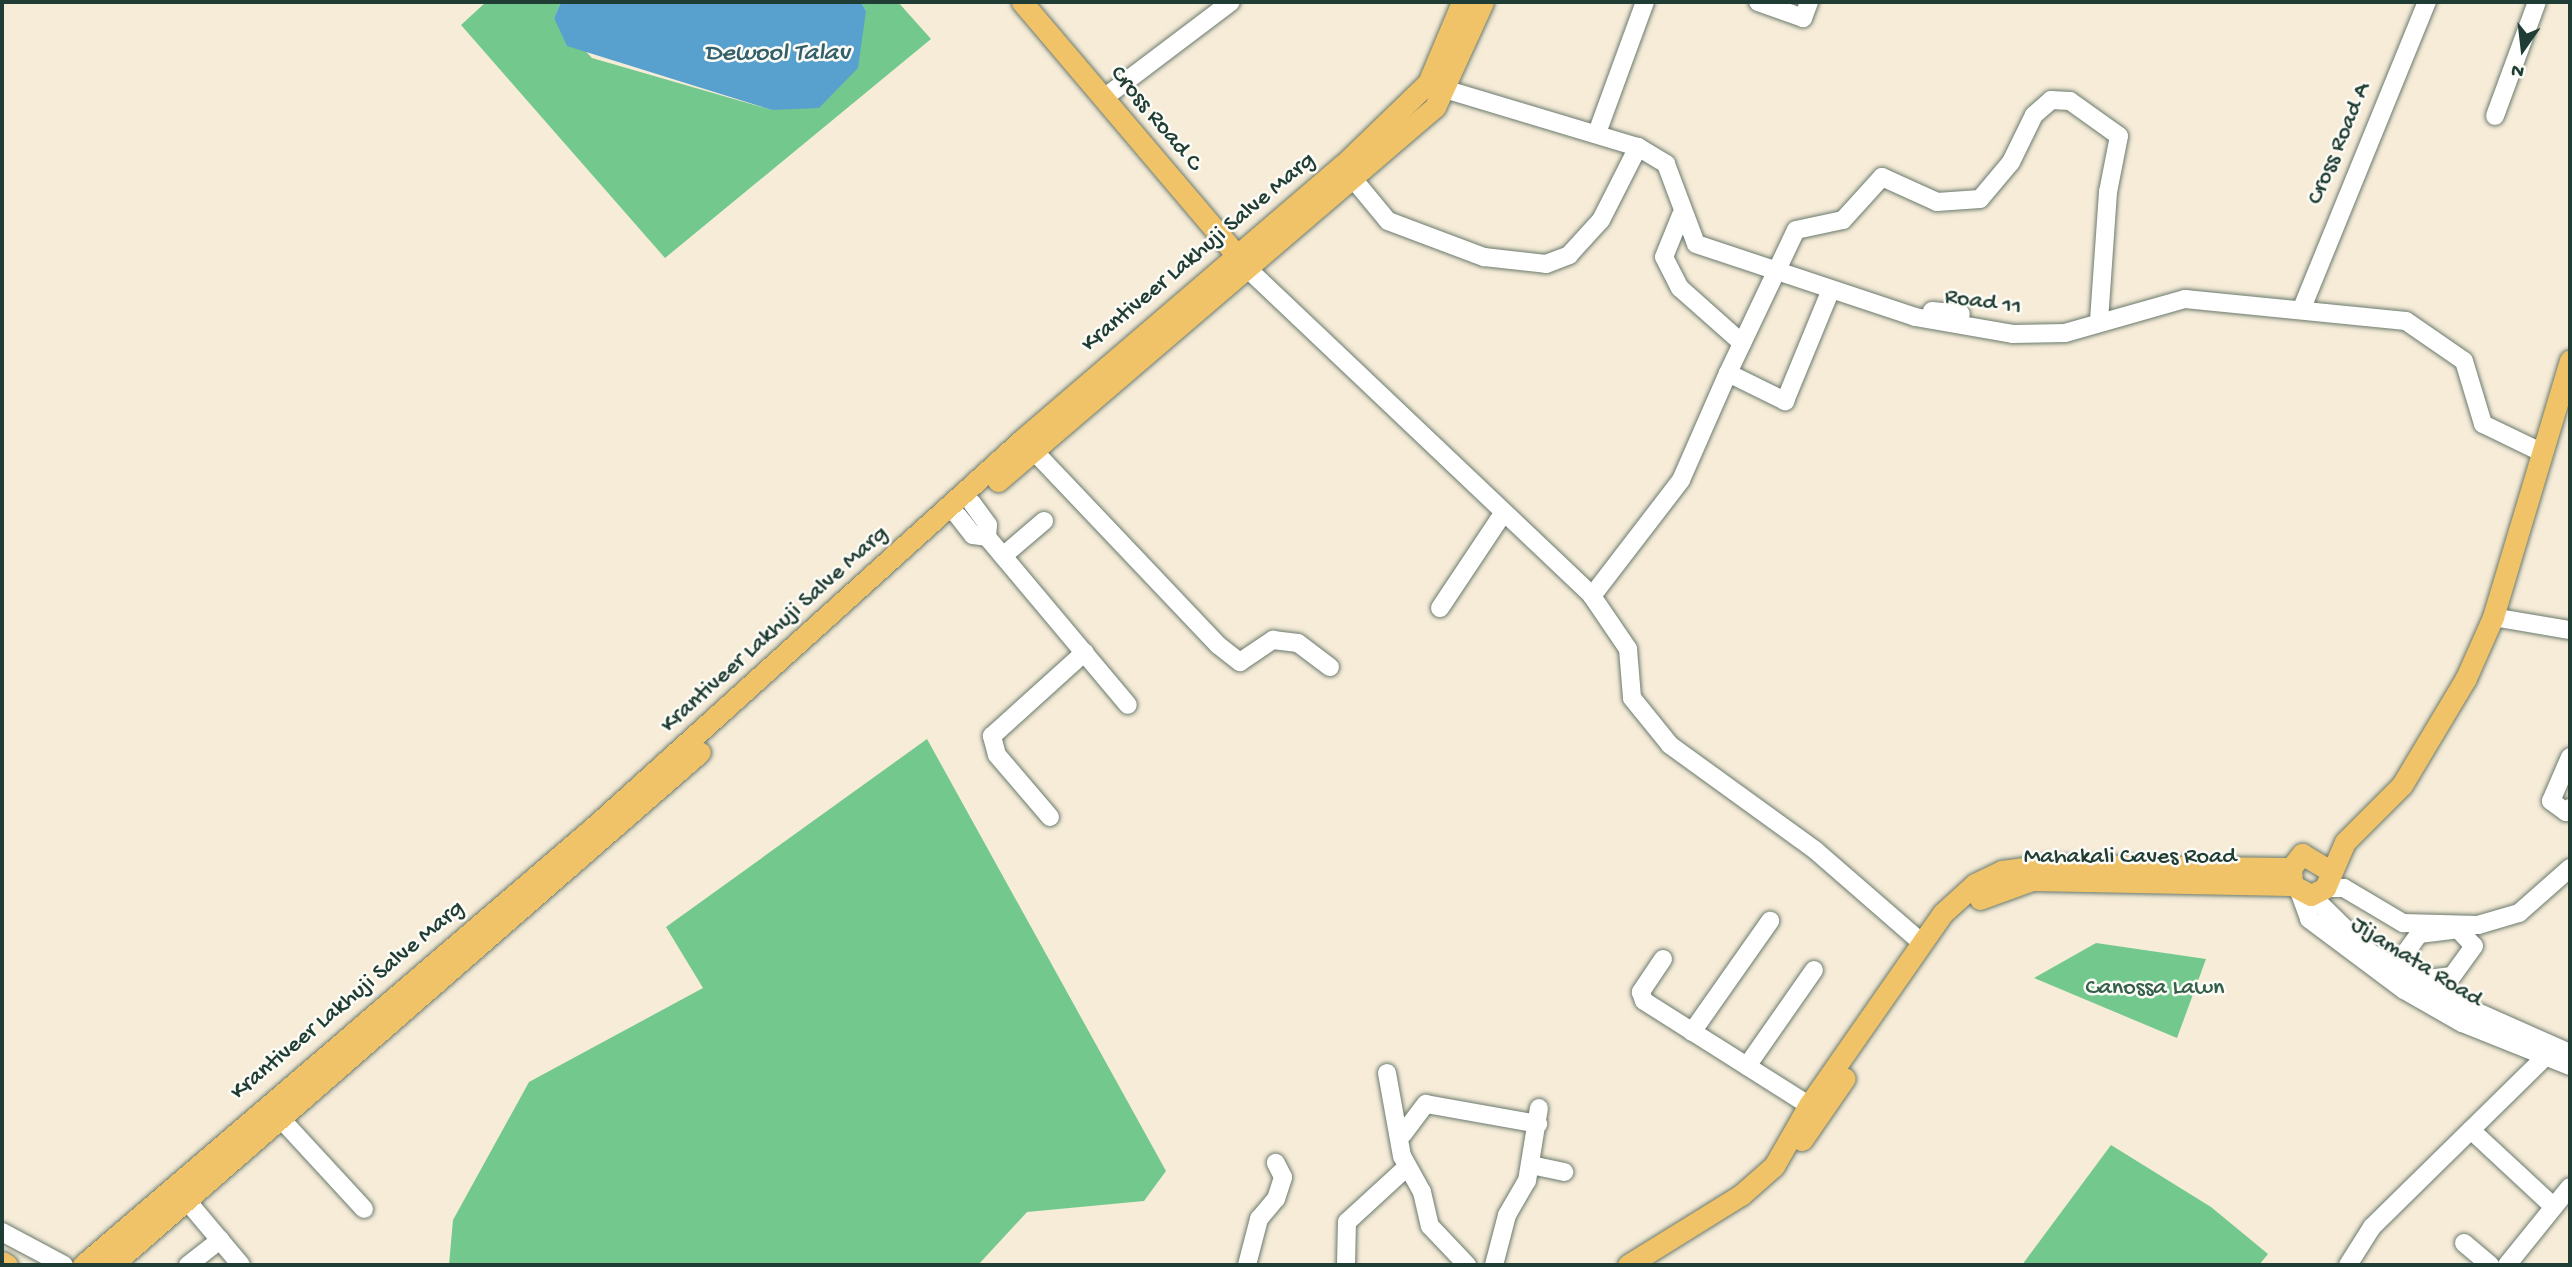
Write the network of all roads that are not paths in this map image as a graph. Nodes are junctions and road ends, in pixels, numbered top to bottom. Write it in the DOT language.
graph roads {
  1 [pos="1021,2"];
  2 [pos="1231,2"];
  3 [pos="1462,2"];
  4 [pos="1483,2"];
  5 [pos="1645,2"];
  6 [pos="1758,2"];
  7 [pos="1809,2"];
  8 [pos="2427,2"];
  9 [pos="2537,2"];
  10 [pos="1435,88"];
  11 [pos="1104,98"];
  12 [pos="2495,116"];
  13 [pos="1597,133"];
  14 [pos="1638,147"];
  15 [pos="1349,174"];
  16 [pos="2108,191"];
  17 [pos="1681,215"];
  18 [pos="1242,262"];
  19 [pos="1780,271"];
  20 [pos="1830,292"];
  21 [pos="2082,300"];
  22 [pos="2302,308"];
  23 [pos="1961,314"];
  24 [pos="2099,322"];
  25 [pos="1741,343"];
  26 [pos="2570,360"];
  27 [pos="1728,373"];
  28 [pos="2566,390"];
  29 [pos="1033,450"];
  30 [pos="2541,452"];
  31 [pos="965,510"];
  32 [pos="1504,512"];
  33 [pos="1044,520"];
  34 [pos="1003,556"];
  35 [pos="1592,596"];
  36 [pos="1440,608"];
  37 [pos="2493,617"];
  38 [pos="2570,630"];
  39 [pos="1085,652"];
  40 [pos="1330,667"];
  41 [pos="1128,705"];
  42 [pos="2570,757"];
  43 [pos="2570,808"];
  44 [pos="1050,817"];
  45 [pos="602,831"];
  46 [pos="2570,868"];
  47 [pos="2308,876"];
  48 [pos="1770,921"];
  49 [pos="2424,928"];
  50 [pos="1922,943"];
  51 [pos="1663,959"];
  52 [pos="1814,970"];
  53 [pos="2416,977"];
  54 [pos="1692,1032"];
  55 [pos="2557,1053"];
  56 [pos="1747,1066"];
  57 [pos="2570,1066"];
  58 [pos="1387,1073"];
  59 [pos="1815,1109"];
  60 [pos="282,1120"];
  61 [pos="2471,1130"];
  62 [pos="1403,1134"];
  63 [pos="1276,1163"];
  64 [pos="1531,1165"];
  65 [pos="1406,1168"];
  66 [pos="1564,1172"];
  67 [pos="2570,1187"];
  68 [pos="188,1202"];
  69 [pos="2554,1207"];
  70 [pos="364,1209"];
  71 [pos="2,1232"];
  72 [pos="220,1240"];
  73 [pos="2464,1243"];
  74 [pos="2,1262"];
  75 [pos="7,1265"];
  76 [pos="64,1265"];
  77 [pos="82,1265"];
  78 [pos="112,1265"];
  79 [pos="188,1265"];
  80 [pos="241,1265"];
  81 [pos="1248,1265"];
  82 [pos="1346,1265"];
  83 [pos="1467,1265"];
  84 [pos="1494,1265"];
  85 [pos="1628,1265"];
  86 [pos="2348,1265"];
  87 [pos="2490,1265"];
  88 [pos="2507,1265"];
  1 -- 11 [label="main road, Cross Road C"];
  2 -- 11 [label="street"];
  3 -- 10 [label="main road, Krantiveer Lakhuji Salve Marg"];
  4 -- 10 [label="main road, Krantiveer Lakhuji Salve Marg"];
  5 -- 13 [label="street"];
  6 -- 7 [label="street"];
  8 -- 22 [label="street, Cross Road A"];
  9 -- 12 [label="street"];
  10 -- 13 [label="street, Road 11"];
  10 -- 15 [label="main road, Krantiveer Lakhuji Salve Marg"];
  11 -- 18 [label="main road, Cross Road C"];
  13 -- 14 [label="street, Road 11"];
  14 -- 15 [label="street"];
  14 -- 17 [label="street, Road 11"];
  15 -- 18 [label="main road, Krantiveer Lakhuji Salve Marg"];
  16 -- 19 [label="street"];
  16 -- 21 [label="street"];
  16 -- 24 [label="street"];
  17 -- 19 [label="street, Road 11"];
  17 -- 25 [label="street"];
  18 -- 29 [label="main road, Krantiveer Lakhuji Salve Marg"];
  18 -- 32 [label="street"];
  18 -- 45 [label="main road, Krantiveer Lakhuji Salve Marg"];
  19 -- 20 [label="street, Road 11"];
  19 -- 23 [label="street"];
  19 -- 25 [label="street"];
  20 -- 24 [label="street, Road 11"];
  20 -- 27 [label="street"];
  22 -- 24 [label="street, Road 11"];
  22 -- 30 [label="street, Road 11"];
  25 -- 27 [label="street"];
  26 -- 28 [label="main road"];
  27 -- 35 [label="street"];
  28 -- 30 [label="main road"];
  29 -- 31 [label="main road, Krantiveer Lakhuji Salve Marg"];
  29 -- 40 [label="street"];
  30 -- 37 [label="main road"];
  31 -- 34 [label="street"];
  31 -- 45 [label="main road, Krantiveer Lakhuji Salve Marg"];
  32 -- 35 [label="street"];
  32 -- 36 [label="street"];
  33 -- 34 [label="street"];
  34 -- 39 [label="street"];
  35 -- 50 [label="street"];
  37 -- 38 [label="street"];
  37 -- 47 [label="main road"];
  39 -- 41 [label="street"];
  39 -- 44 [label="street"];
  42 -- 43 [label="street"];
  45 -- 60 [label="main road, Krantiveer Lakhuji Salve Marg"];
  45 -- 77 [label="main road, Krantiveer Lakhuji Salve Marg"];
  46 -- 49 [label="street"];
  47 -- 49 [label="street"];
  47 -- 50 [label="main road, Mahakali Caves Road"];
  47 -- 53 [label="street, Jijamata Road"];
  47 -- 55 [label="street, Jijamata Road"];
  47 -- 59 [label="main road, Mahakali Caves Road"];
  48 -- 54 [label="street"];
  49 -- 53 [label="street"];
  49 -- 53 [label="street"];
  50 -- 59 [label="main road, Mahakali Caves Road"];
  51 -- 54 [label="street"];
  52 -- 56 [label="street"];
  53 -- 55 [label="street, Jijamata Road"];
  54 -- 56 [label="street"];
  55 -- 57 [label="street, Jijamata Road"];
  55 -- 61 [label="street"];
  56 -- 59 [label="street"];
  58 -- 62 [label="street"];
  59 -- 85 [label="main road, Mahakali Caves Road"];
  60 -- 68 [label="main road, Krantiveer Lakhuji Salve Marg"];
  60 -- 70 [label="street"];
  61 -- 69 [label="street"];
  61 -- 86 [label="street"];
  62 -- 64 [label="street"];
  62 -- 65 [label="street"];
  63 -- 81 [label="street"];
  64 -- 66 [label="street"];
  64 -- 84 [label="street"];
  65 -- 82 [label="street"];
  65 -- 83 [label="street"];
  67 -- 69 [label="street"];
  68 -- 72 [label="street"];
  68 -- 78 [label="main road, Krantiveer Lakhuji Salve Marg"];
  69 -- 88 [label="street"];
  71 -- 76 [label="street"];
  72 -- 79 [label="street"];
  72 -- 80 [label="street"];
  73 -- 87 [label="street"];
  74 -- 75 [label="main road"];
}
